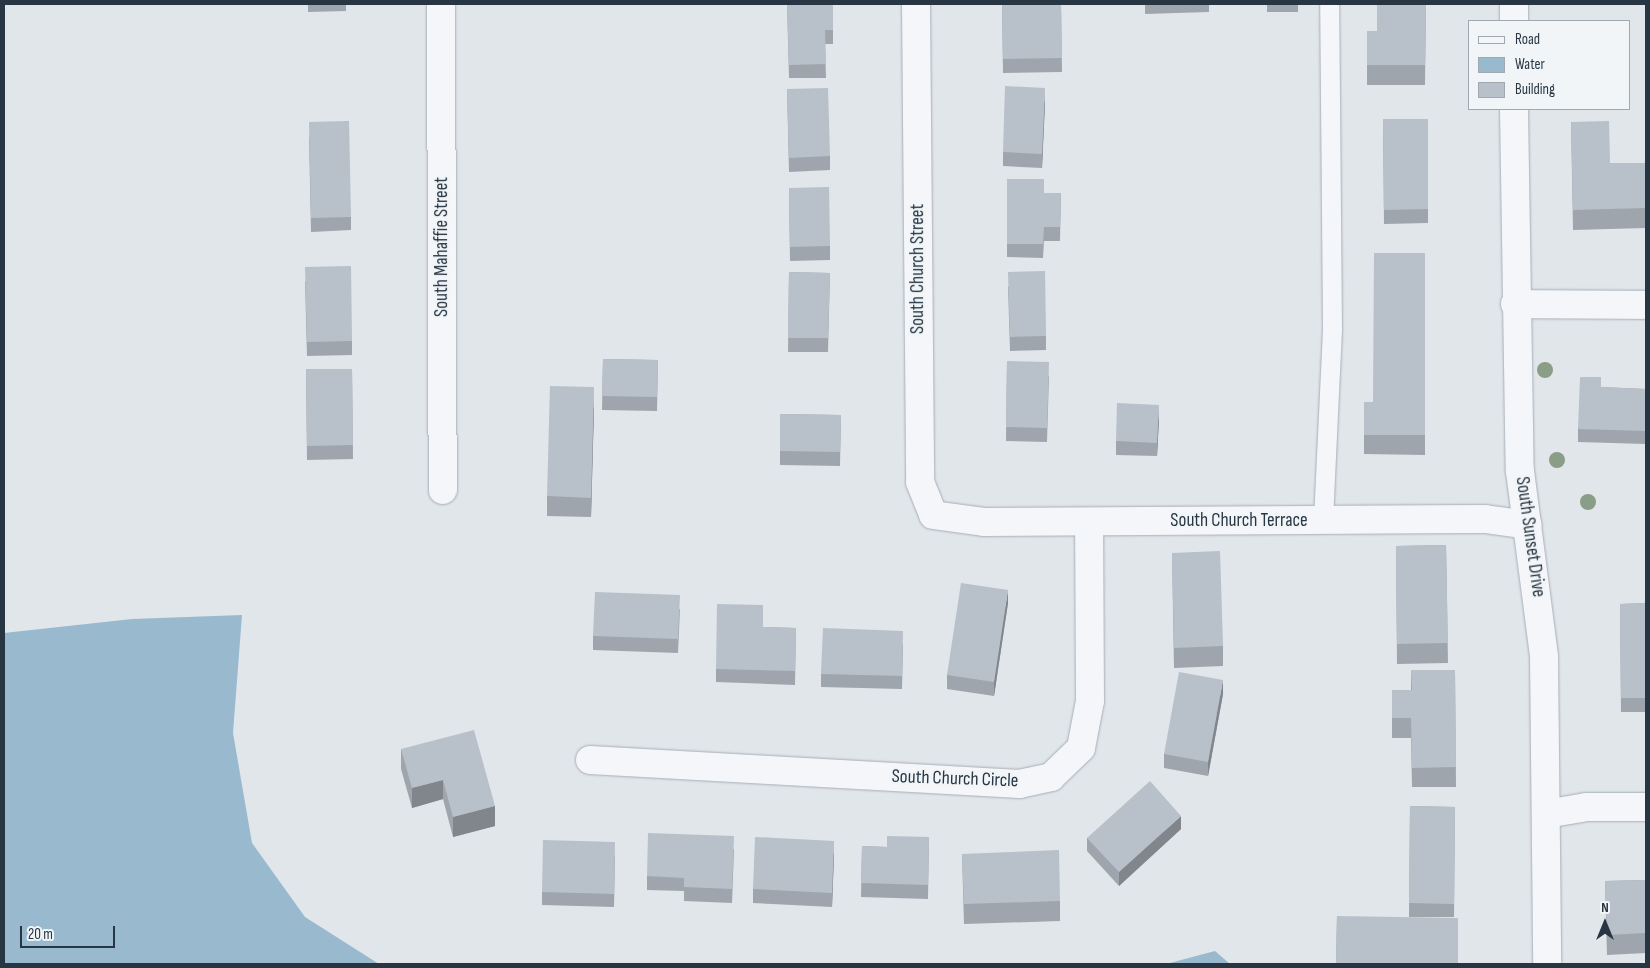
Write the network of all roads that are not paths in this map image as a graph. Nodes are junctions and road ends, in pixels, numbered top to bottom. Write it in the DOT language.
graph roads {
  1 [pos="441,4"];
  2 [pos="916,4"];
  3 [pos="1329,4"];
  4 [pos="1514,4"];
  5 [pos="1514,20"];
  6 [pos="1514,110"];
  7 [pos="1515,304"];
  8 [pos="1646,305"];
  9 [pos="444,490"];
  10 [pos="950,517"];
  11 [pos="1324,520"];
  12 [pos="1090,522"];
  13 [pos="1528,525"];
  14 [pos="590,760"];
  15 [pos="1646,807"];
  16 [pos="1546,814"];
  17 [pos="1547,964"];
  1 -- 9 [label="street, South Mahaffie Street"];
  2 -- 10 [label="street, South Church Street"];
  3 -- 11 [label="lane"];
  4 -- 5 [label="street"];
  6 -- 7 [label="street, South Sunset Drive"];
  7 -- 8 [label="street"];
  7 -- 13 [label="street, South Sunset Drive"];
  10 -- 12 [label="street, South Church Terrace"];
  11 -- 12 [label="street, South Church Terrace"];
  11 -- 13 [label="street, South Church Terrace"];
  12 -- 14 [label="street, South Church Circle"];
  13 -- 16 [label="street, South Sunset Drive"];
  15 -- 16 [label="street"];
  16 -- 17 [label="street, South Sunset Drive"];
}
